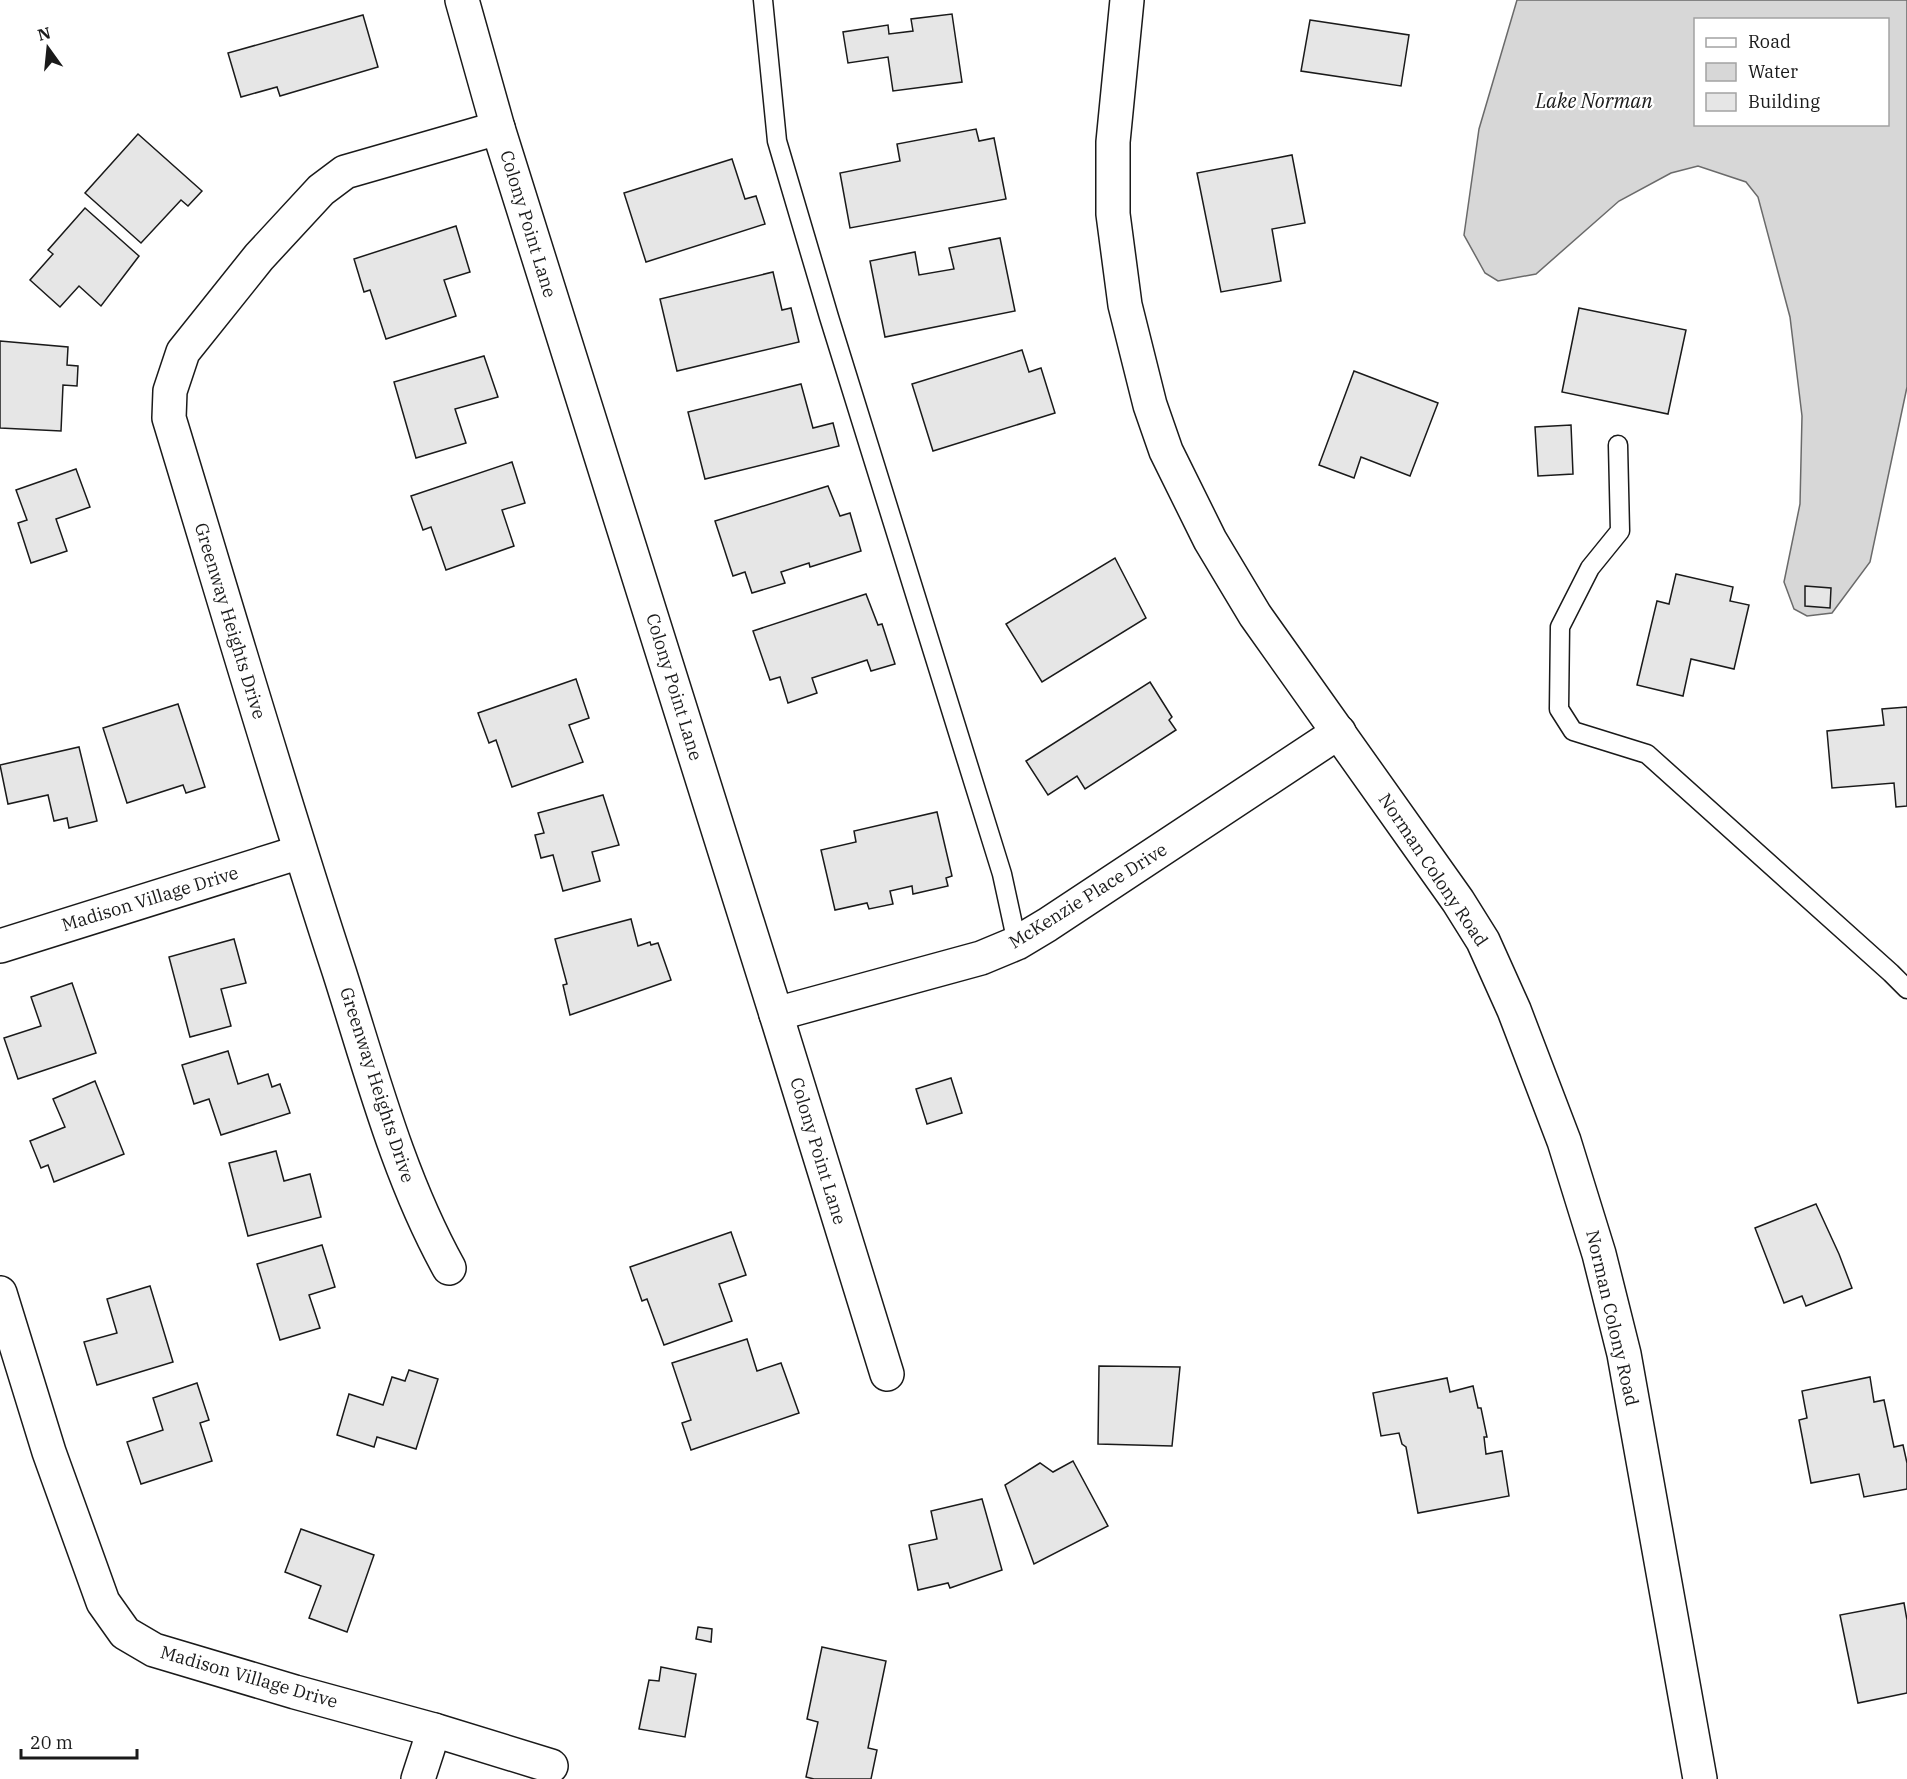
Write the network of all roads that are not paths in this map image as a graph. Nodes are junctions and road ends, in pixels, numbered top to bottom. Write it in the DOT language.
graph roads {
  1 [pos="462,0"];
  2 [pos="763,0"];
  3 [pos="1128,0"];
  4 [pos="498,128"];
  5 [pos="1618,445"];
  6 [pos="1340,732"];
  7 [pos="300,852"];
  8 [pos="1017,943"];
  9 [pos="0,946"];
  10 [pos="1907,989"];
  11 [pos="776,1014"];
  12 [pos="449,1268"];
  13 [pos="0,1293"];
  14 [pos="887,1374"];
  15 [pos="434,1730"];
  16 [pos="551,1766"];
  17 [pos="418,1779"];
  18 [pos="1700,1779"];
  1 -- 4 [label="street, Colony Point Lane"];
  2 -- 8 [label="lane"];
  3 -- 6 [label="street, Norman Colony Road"];
  4 -- 7 [label="street, Greenway Heights Drive"];
  4 -- 11 [label="street, Colony Point Lane"];
  5 -- 10 [label="lane"];
  6 -- 8 [label="street, McKenzie Place Drive"];
  6 -- 18 [label="street, Norman Colony Road"];
  7 -- 9 [label="street, Madison Village Drive"];
  7 -- 12 [label="street, Greenway Heights Drive"];
  8 -- 11 [label="street, McKenzie Place Drive"];
  11 -- 14 [label="street, Colony Point Lane"];
  13 -- 15 [label="street, Madison Village Drive"];
  15 -- 16 [label="street, Madison Village Drive"];
  15 -- 17 [label="street"];
}
